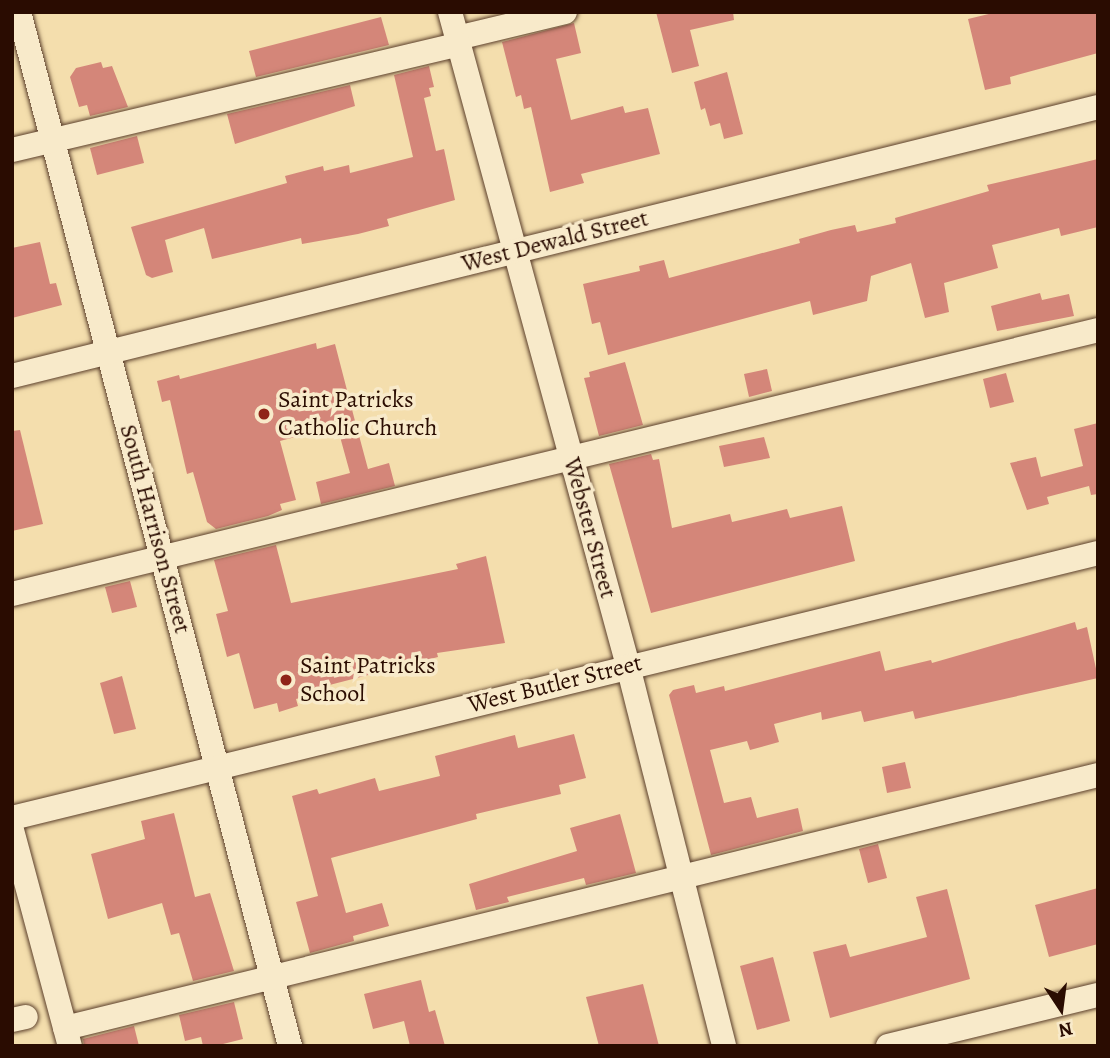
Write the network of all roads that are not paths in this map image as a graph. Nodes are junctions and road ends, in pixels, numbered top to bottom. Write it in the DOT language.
graph roads {
  1 [pos="19,12"];
  2 [pos="450,12"];
  3 [pos="565,12"];
  4 [pos="458,41"];
  5 [pos="1098,107"];
  6 [pos="53,141"];
  7 [pos="12,150"];
  8 [pos="514,251"];
  9 [pos="1098,330"];
  10 [pos="109,352"];
  11 [pos="12,376"];
  12 [pos="571,459"];
  13 [pos="1098,553"];
  14 [pos="162,557"];
  15 [pos="12,594"];
  16 [pos="628,666"];
  17 [pos="217,767"];
  18 [pos="1098,775"];
  19 [pos="12,818"];
  20 [pos="12,830"];
  21 [pos="681,877"];
  22 [pos="272,977"];
  23 [pos="1098,995"];
  24 [pos="67,1037"];
  25 [pos="290,1046"];
  26 [pos="724,1046"];
  27 [pos="888,1046"];
  1 -- 6 [label="street, South Harrison Street"];
  2 -- 4 [label="street, Webster Street"];
  3 -- 4 [label="street"];
  4 -- 6 [label="street"];
  4 -- 8 [label="street, Webster Street"];
  5 -- 8 [label="street, West Dewald Street"];
  6 -- 7 [label="street"];
  6 -- 10 [label="street, South Harrison Street"];
  8 -- 10 [label="street, West Dewald Street"];
  8 -- 12 [label="street, Webster Street"];
  9 -- 12 [label="street"];
  10 -- 11 [label="street, West Dewald Street"];
  10 -- 14 [label="street, South Harrison Street"];
  12 -- 14 [label="street"];
  12 -- 16 [label="street, Webster Street"];
  13 -- 16 [label="street, West Butler Street"];
  14 -- 15 [label="street"];
  14 -- 17 [label="street, South Harrison Street"];
  16 -- 17 [label="street, West Butler Street"];
  16 -- 21 [label="street, Webster Street"];
  17 -- 19 [label="street, West Butler Street"];
  17 -- 22 [label="street, South Harrison Street"];
  18 -- 21 [label="street"];
  20 -- 24 [label="street"];
  21 -- 22 [label="street"];
  21 -- 26 [label="street, Webster Street"];
  22 -- 24 [label="street"];
  22 -- 25 [label="street, South Harrison Street"];
  23 -- 27 [label="street"];
}
